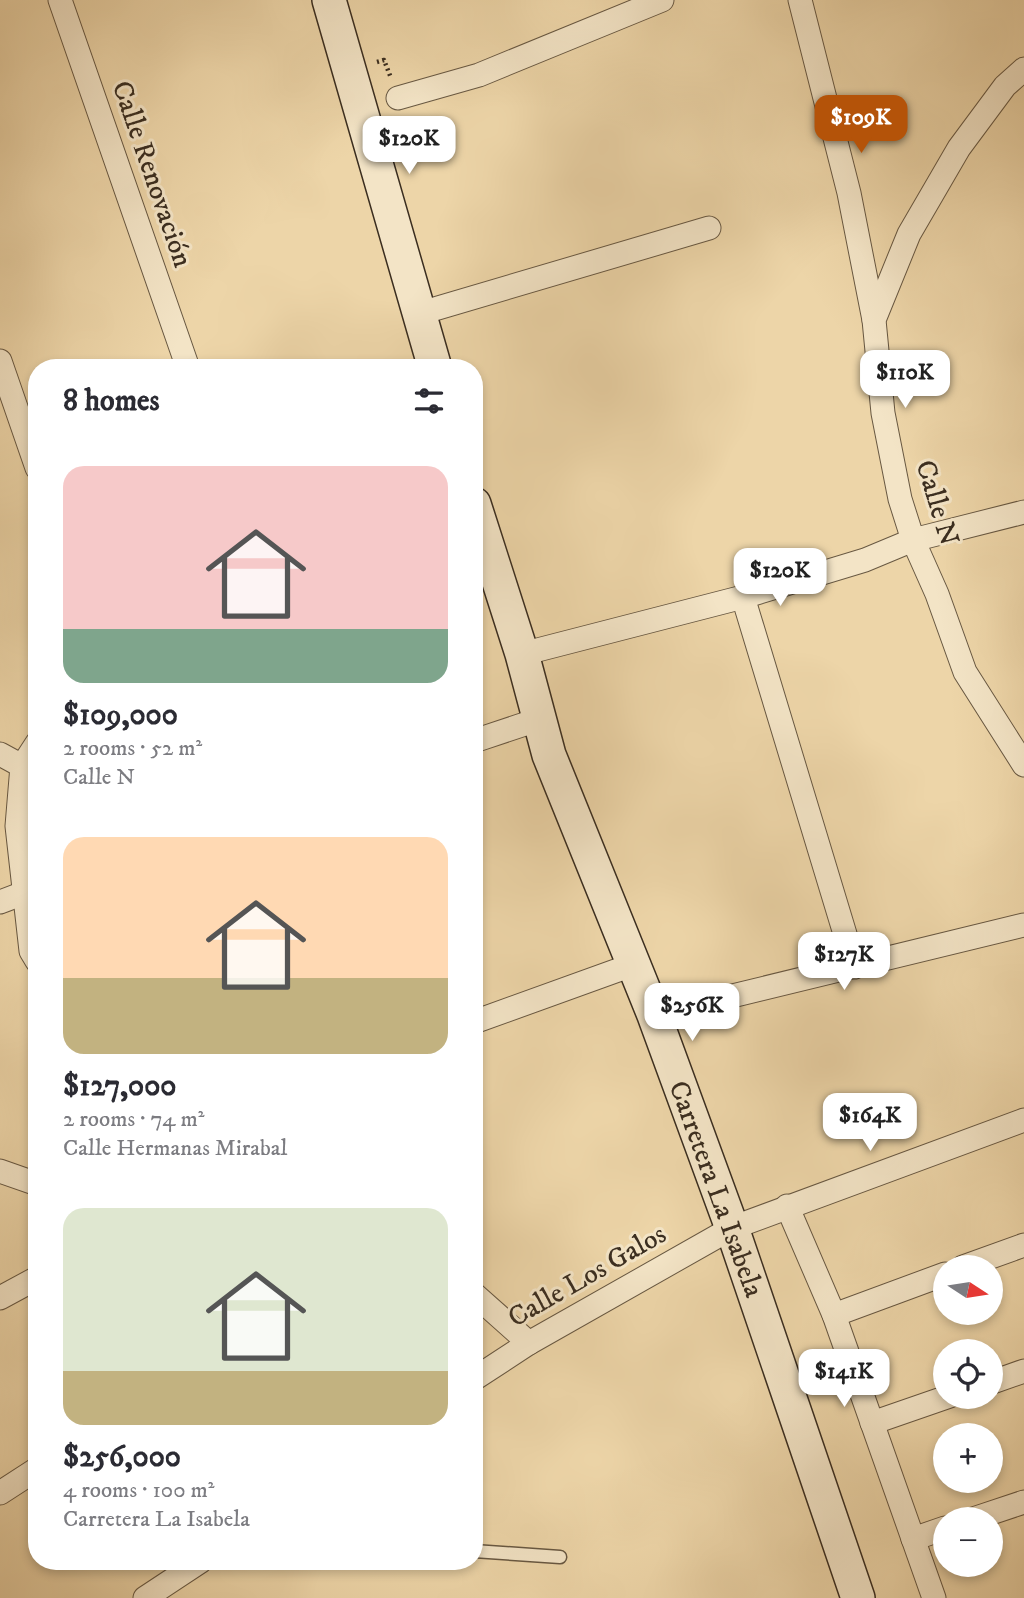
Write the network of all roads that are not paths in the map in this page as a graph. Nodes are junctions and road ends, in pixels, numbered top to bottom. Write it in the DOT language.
graph roads {
  1 [pos="60,0"];
  2 [pos="329,0"];
  3 [pos="662,0"];
  4 [pos="800,0"];
  5 [pos="1024,69"];
  6 [pos="398,98"];
  7 [pos="709,228"];
  8 [pos="421,313"];
  9 [pos="874,320"];
  10 [pos="185,359"];
  11 [pos="433,359"];
  12 [pos="0,361"];
  13 [pos="28,442"];
  14 [pos="1024,512"];
  15 [pos="913,540"];
  16 [pos="483,548"];
  17 [pos="743,597"];
  18 [pos="522,654"];
  19 [pos="540,719"];
  20 [pos="483,738"];
  21 [pos="0,754"];
  22 [pos="28,757"];
  23 [pos="1024,765"];
  24 [pos="22,766"];
  25 [pos="28,881"];
  26 [pos="28,892"];
  27 [pos="0,902"];
  28 [pos="1024,925"];
  29 [pos="632,965"];
  30 [pos="855,967"];
  31 [pos="654,1015"];
  32 [pos="483,1020"];
  33 [pos="1024,1120"];
  34 [pos="0,1171"];
  35 [pos="28,1181"];
  36 [pos="787,1206"];
  37 [pos="732,1228"];
  38 [pos="1024,1245"];
  39 [pos="997,1255"];
  40 [pos="933,1278"];
  41 [pos="28,1283"];
  42 [pos="0,1298"];
  43 [pos="483,1302"];
  44 [pos="834,1315"];
  45 [pos="529,1343"];
  46 [pos="1024,1371"];
  47 [pos="483,1373"];
  48 [pos="1003,1378"];
  49 [pos="933,1402"];
  50 [pos="872,1423"];
  51 [pos="28,1475"];
  52 [pos="0,1493"];
  53 [pos="1024,1502"];
  54 [pos="1003,1509"];
  55 [pos="933,1532"];
  56 [pos="913,1539"];
  57 [pos="483,1552"];
  58 [pos="560,1557"];
  59 [pos="187,1570"];
  60 [pos="145,1598"];
  61 [pos="859,1598"];
  62 [pos="934,1598"];
  1 -- 10 [label="street, Calle Renovación"];
  2 -- 8 [label="main road"];
  3 -- 6 [label="street"];
  4 -- 9 [label="street"];
  5 -- 9 [label="street, Calle N"];
  7 -- 8 [label="street"];
  8 -- 11 [label="main road"];
  9 -- 15 [label="street, Calle N"];
  12 -- 13 [label="street"];
  14 -- 15 [label="street"];
  15 -- 17 [label="street"];
  15 -- 23 [label="street, Calle N"];
  16 -- 18 [label="main road, Carretera La Isabela"];
  17 -- 18 [label="street"];
  17 -- 30 [label="street"];
  18 -- 19 [label="main road, Carretera La Isabela"];
  19 -- 20 [label="street"];
  19 -- 29 [label="main road, Carretera La Isabela"];
  21 -- 24 [label="street"];
  22 -- 24 [label="street"];
  24 -- 25 [label="street"];
  26 -- 27 [label="street"];
  28 -- 30 [label="street"];
  29 -- 31 [label="main road, Carretera La Isabela"];
  29 -- 32 [label="street"];
  30 -- 31 [label="street"];
  31 -- 37 [label="main road, Carretera La Isabela"];
  33 -- 36 [label="street, Calle Los Galos"];
  34 -- 35 [label="street"];
  36 -- 37 [label="street, Calle Los Galos"];
  36 -- 44 [label="street"];
  37 -- 45 [label="street, Calle Los Galos"];
  37 -- 61 [label="main road, Carretera La Isabela"];
  38 -- 39 [label="street"];
  40 -- 44 [label="street"];
  41 -- 42 [label="street"];
  43 -- 45 [label="street"];
  44 -- 50 [label="street"];
  45 -- 47 [label="street, Calle Los Galos"];
  46 -- 48 [label="street"];
  49 -- 50 [label="street"];
  50 -- 56 [label="street"];
  51 -- 52 [label="street"];
  53 -- 54 [label="street"];
  55 -- 56 [label="street"];
  56 -- 62 [label="street"];
  57 -- 58 [label="lane"];
  59 -- 60 [label="street"];
}
